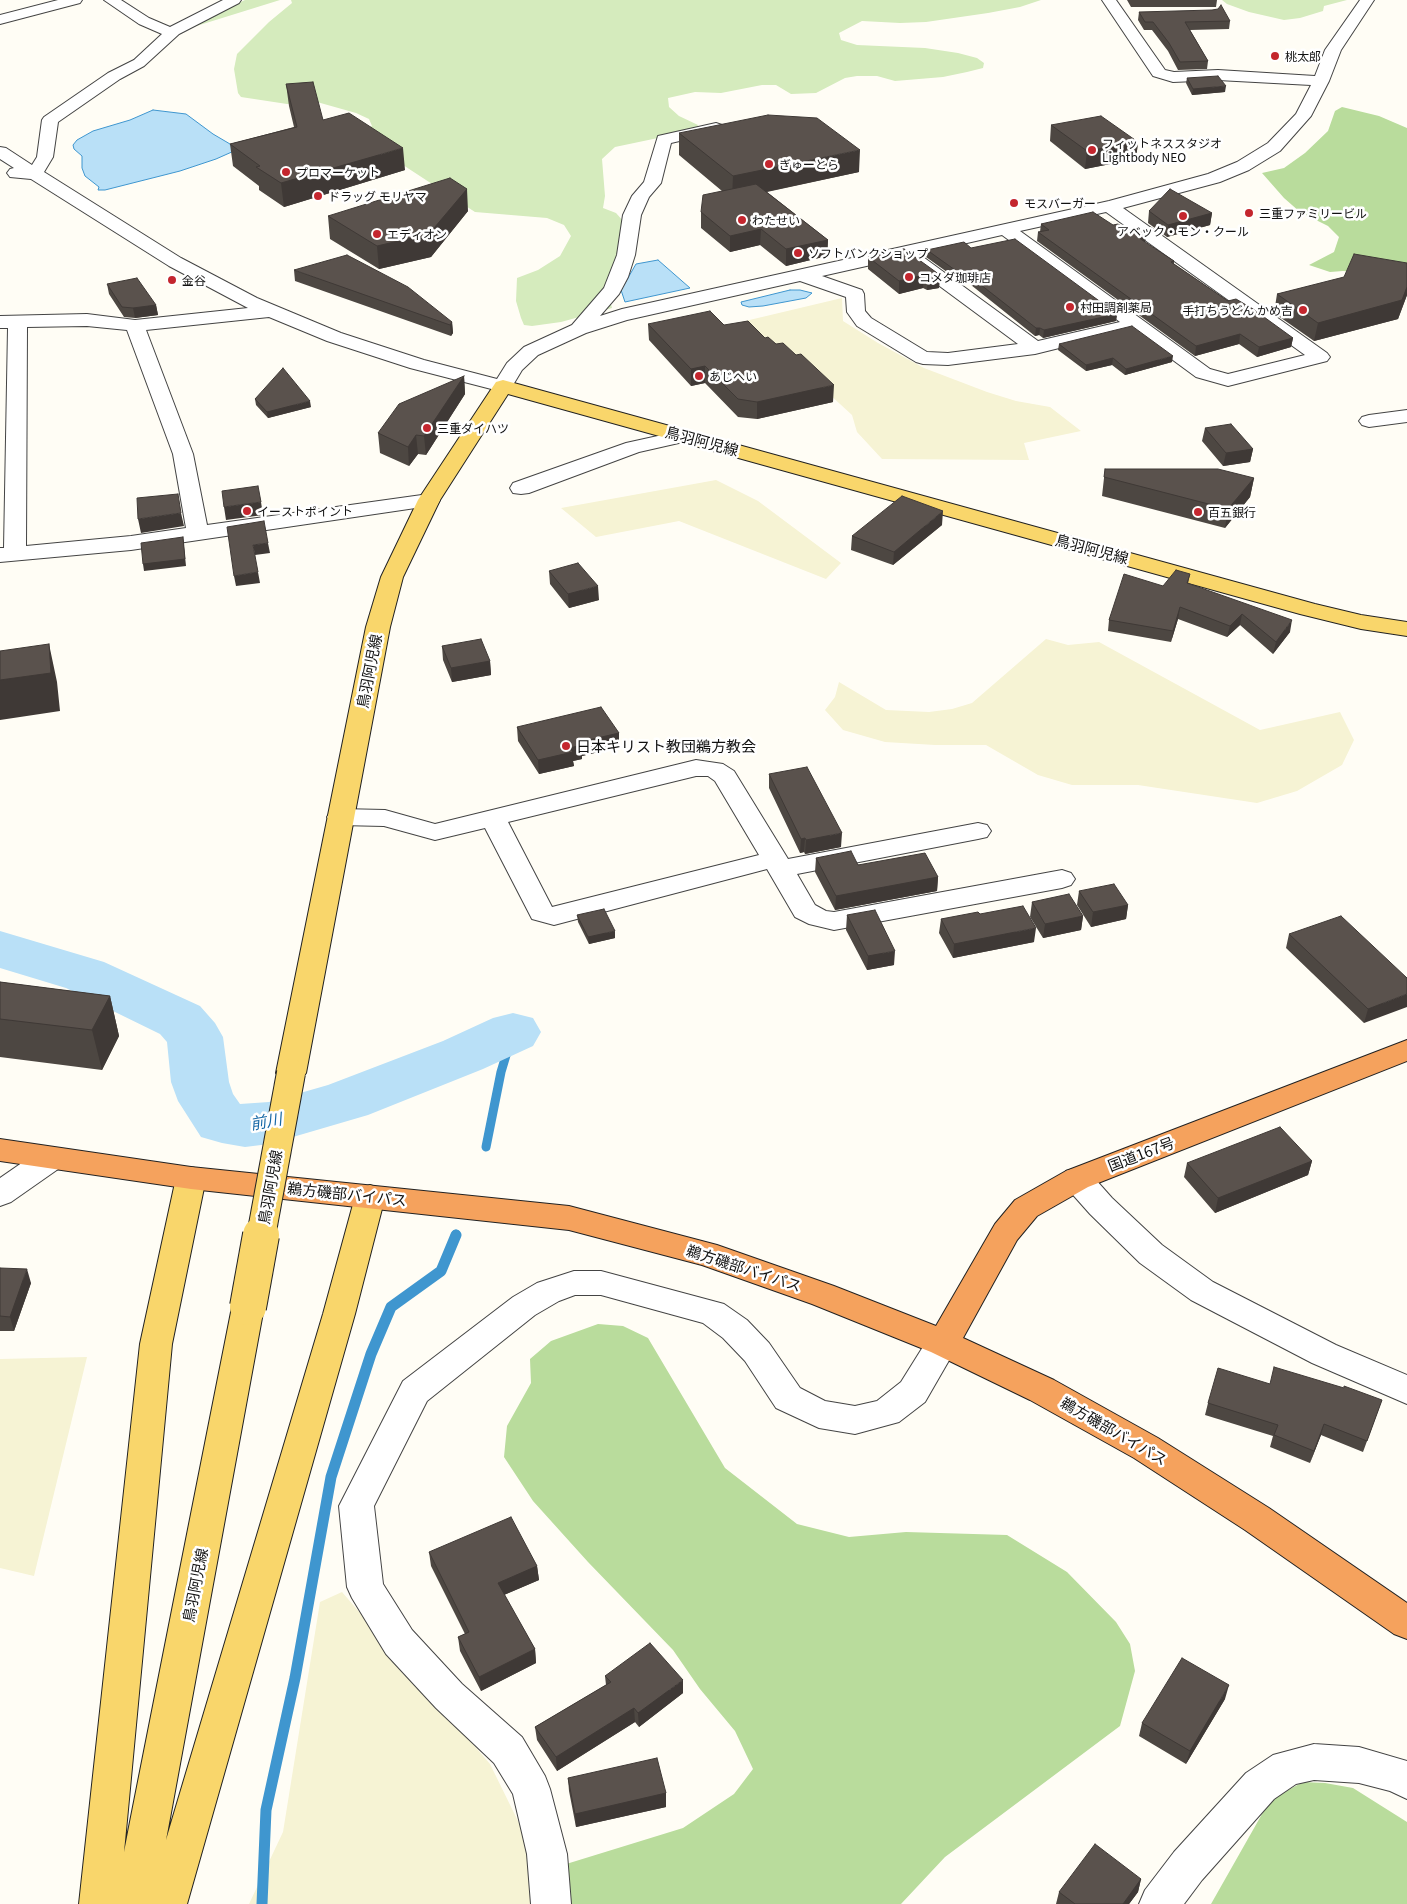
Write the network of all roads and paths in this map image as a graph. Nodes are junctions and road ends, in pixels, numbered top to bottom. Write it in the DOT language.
graph roads {
  1 [pos="75,0"];
  2 [pos="111,0"];
  3 [pos="234,0"];
  4 [pos="1367,0"];
  5 [pos="1109,1"];
  6 [pos="1118,14"];
  7 [pos="1136,14"];
  8 [pos="0,20"];
  9 [pos="172,33"];
  10 [pos="1321,82"];
  11 [pos="730,126"];
  12 [pos="0,152"];
  13 [pos="0,173"];
  14 [pos="34,174"];
  15 [pos="1109,206"];
  16 [pos="1005,229"];
  17 [pos="904,251"];
  18 [pos="802,275"];
  19 [pos="272,311"];
  20 [pos="9,322"];
  21 [pos="1134,324"];
  22 [pos="135,326"];
  23 [pos="579,329"];
  24 [pos="1035,348"];
  25 [pos="503,386"];
  26 [pos="1407,416"];
  27 [pos="1369,421"];
  28 [pos="684,436"];
  29 [pos="521,488"];
  30 [pos="8,490"];
  31 [pos="429,500"];
  32 [pos="198,533"];
  33 [pos="8,554"];
  34 [pos="1407,629"];
  35 [pos="340,817"];
  36 [pos="493,819"];
  37 [pos="978,832"];
  38 [pos="778,864"];
  39 [pos="1062,879"];
  40 [pos="1407,1050"];
  41 [pos="0,1150"];
  42 [pos="50,1158"];
  43 [pos="191,1178"];
  44 [pos="1077,1179"];
  45 [pos="0,1194"];
  46 [pos="370,1197"];
  47 [pos="943,1342"];
  48 [pos="1407,1390"];
  49 [pos="1407,1622"];
  50 [pos="1407,1782"];
  51 [pos="99,1904"];
  52 [pos="134,1904"];
  53 [pos="167,1904"];
  54 [pos="551,1904"];
  55 [pos="1159,1904"];
  1 -- 8 [label="street"];
  2 -- 9 [label="street"];
  3 -- 9 [label="street"];
  4 -- 10 [label="street"];
  5 -- 6 [label="street"];
  6 -- 7 [label="street"];
  6 -- 10 [label="street"];
  9 -- 14 [label="street"];
  10 -- 15 [label="street"];
  11 -- 23 [label="street"];
  12 -- 14 [label="street"];
  13 -- 14 [label="street"];
  14 -- 19 [label="street"];
  15 -- 16 [label="street"];
  15 -- 21 [label="street"];
  16 -- 17 [label="street"];
  16 -- 21 [label="street"];
  17 -- 18 [label="street"];
  17 -- 24 [label="street"];
  18 -- 23 [label="street"];
  18 -- 24 [label="street"];
  19 -- 22 [label="street"];
  19 -- 25 [label="street"];
  20 -- 22 [label="street"];
  20 -- 30 [label="street"];
  21 -- 24 [label="street"];
  22 -- 32 [label="street"];
  23 -- 25 [label="street"];
  25 -- 28 [label="main road, 鳥羽阿児線"];
  25 -- 31 [label="main road, 鳥羽阿児線"];
  26 -- 27 [label="street"];
  28 -- 29 [label="street"];
  28 -- 34 [label="main road, 鳥羽阿児線"];
  30 -- 33 [label="street"];
  31 -- 32 [label="street"];
  31 -- 35 [label="main road, 鳥羽阿児線"];
  32 -- 33 [label="street"];
  35 -- 36 [label="street"];
  35 -- 52 [label="main road, 鳥羽阿児線, bridge"];
  36 -- 38 [label="street"];
  36 -- 38 [label="street"];
  37 -- 38 [label="street"];
  38 -- 39 [label="street"];
  40 -- 44 [label="highway, 国道167号"];
  41 -- 42 [label="highway, 鵜方磯部バイパス"];
  42 -- 43 [label="highway, 鵜方磯部バイパス"];
  42 -- 45 [label="street"];
  43 -- 46 [label="highway, 鵜方磯部バイパス"];
  43 -- 51 [label="main road"];
  44 -- 47 [label="highway, 国道167号"];
  44 -- 48 [label="street"];
  46 -- 47 [label="highway, 鵜方磯部バイパス"];
  46 -- 53 [label="main road"];
  47 -- 49 [label="highway, 鵜方磯部バイパス"];
  47 -- 54 [label="street"];
  50 -- 55 [label="street"];
}
